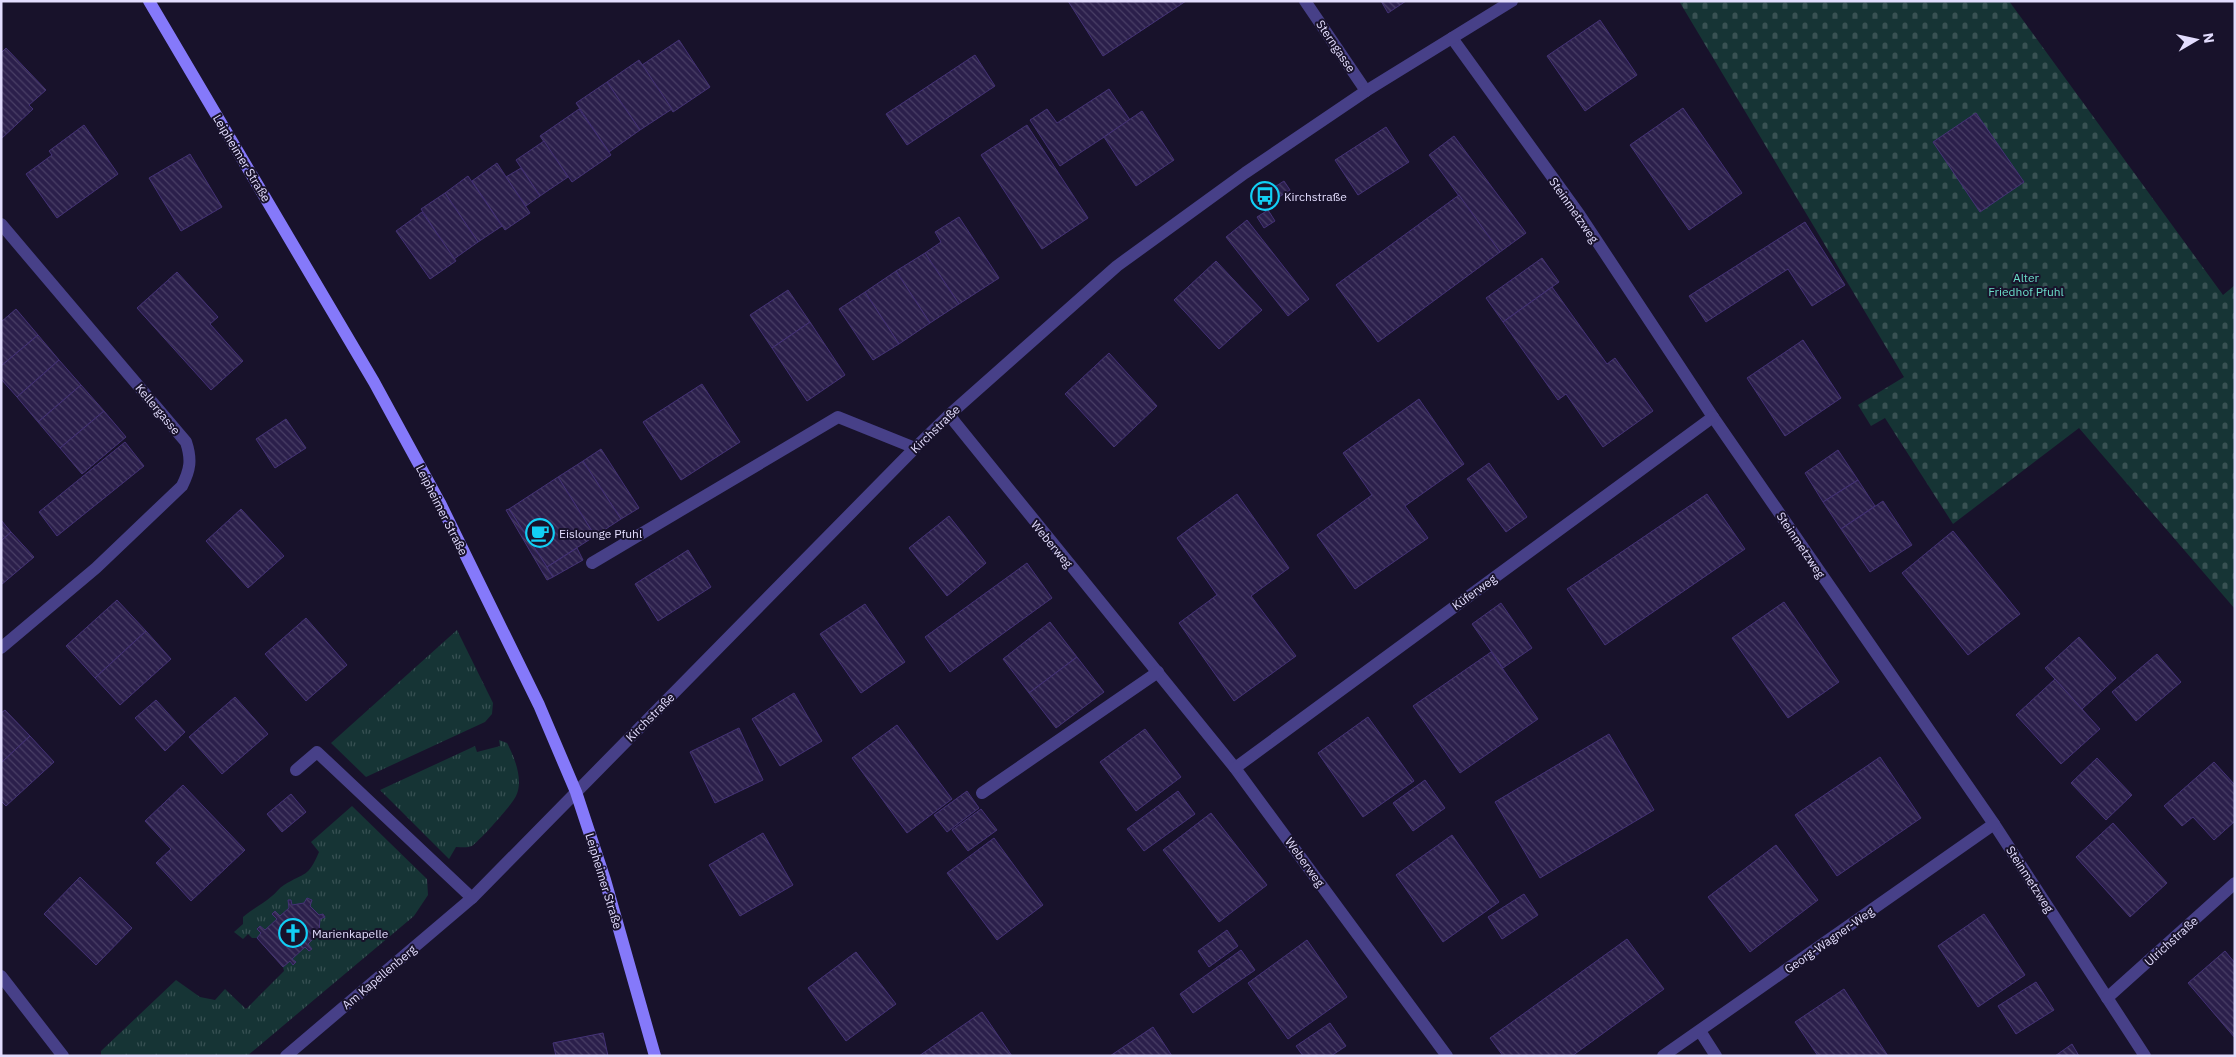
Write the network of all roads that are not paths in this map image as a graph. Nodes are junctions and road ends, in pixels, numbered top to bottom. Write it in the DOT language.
graph roads {
  1 [pos="149,1"];
  2 [pos="1306,1"];
  3 [pos="1512,1"];
  4 [pos="1452,38"];
  5 [pos="1366,91"];
  6 [pos="1,224"];
  7 [pos="948,415"];
  8 [pos="1713,416"];
  9 [pos="915,448"];
  10 [pos="592,563"];
  11 [pos="1,648"];
  12 [pos="1158,672"];
  13 [pos="1235,768"];
  14 [pos="296,770"];
  15 [pos="576,792"];
  16 [pos="982,793"];
  17 [pos="1994,824"];
  18 [pos="2235,883"];
  19 [pos="472,898"];
  20 [pos="1,976"];
  21 [pos="2107,998"];
  22 [pos="1700,1031"];
  23 [pos="63,1056"];
  24 [pos="286,1056"];
  25 [pos="655,1056"];
  26 [pos="1447,1056"];
  27 [pos="1663,1056"];
  28 [pos="1716,1056"];
  29 [pos="2145,1056"];
  1 -- 15 [label="main road, Leipheimer Straße"];
  2 -- 5 [label="street, Sterngasse"];
  3 -- 4 [label="street, Kirchstraße"];
  4 -- 5 [label="street, Kirchstraße"];
  4 -- 8 [label="street, Steinmetzweg"];
  5 -- 7 [label="street, Kirchstraße"];
  6 -- 11 [label="street, Kellergasse"];
  7 -- 9 [label="street, Kirchstraße"];
  7 -- 12 [label="street, Weberweg"];
  8 -- 13 [label="street, Küferweg"];
  8 -- 17 [label="street, Steinmetzweg"];
  9 -- 10 [label="street"];
  9 -- 15 [label="street, Kirchstraße"];
  12 -- 13 [label="street, Weberweg"];
  12 -- 16 [label="street"];
  13 -- 26 [label="street, Weberweg"];
  14 -- 19 [label="street"];
  15 -- 19 [label="street, Am Kapellenberg"];
  15 -- 25 [label="main road, Leipheimer Straße"];
  17 -- 21 [label="street, Steinmetzweg"];
  17 -- 22 [label="street, Georg-Wagner-Weg"];
  18 -- 21 [label="street, Ulrichstraße"];
  19 -- 24 [label="street, Am Kapellenberg"];
  20 -- 23 [label="street"];
  21 -- 29 [label="street, Steinmetzweg"];
  22 -- 27 [label="street, Georg-Wagner-Weg"];
  22 -- 28 [label="street"];
}
